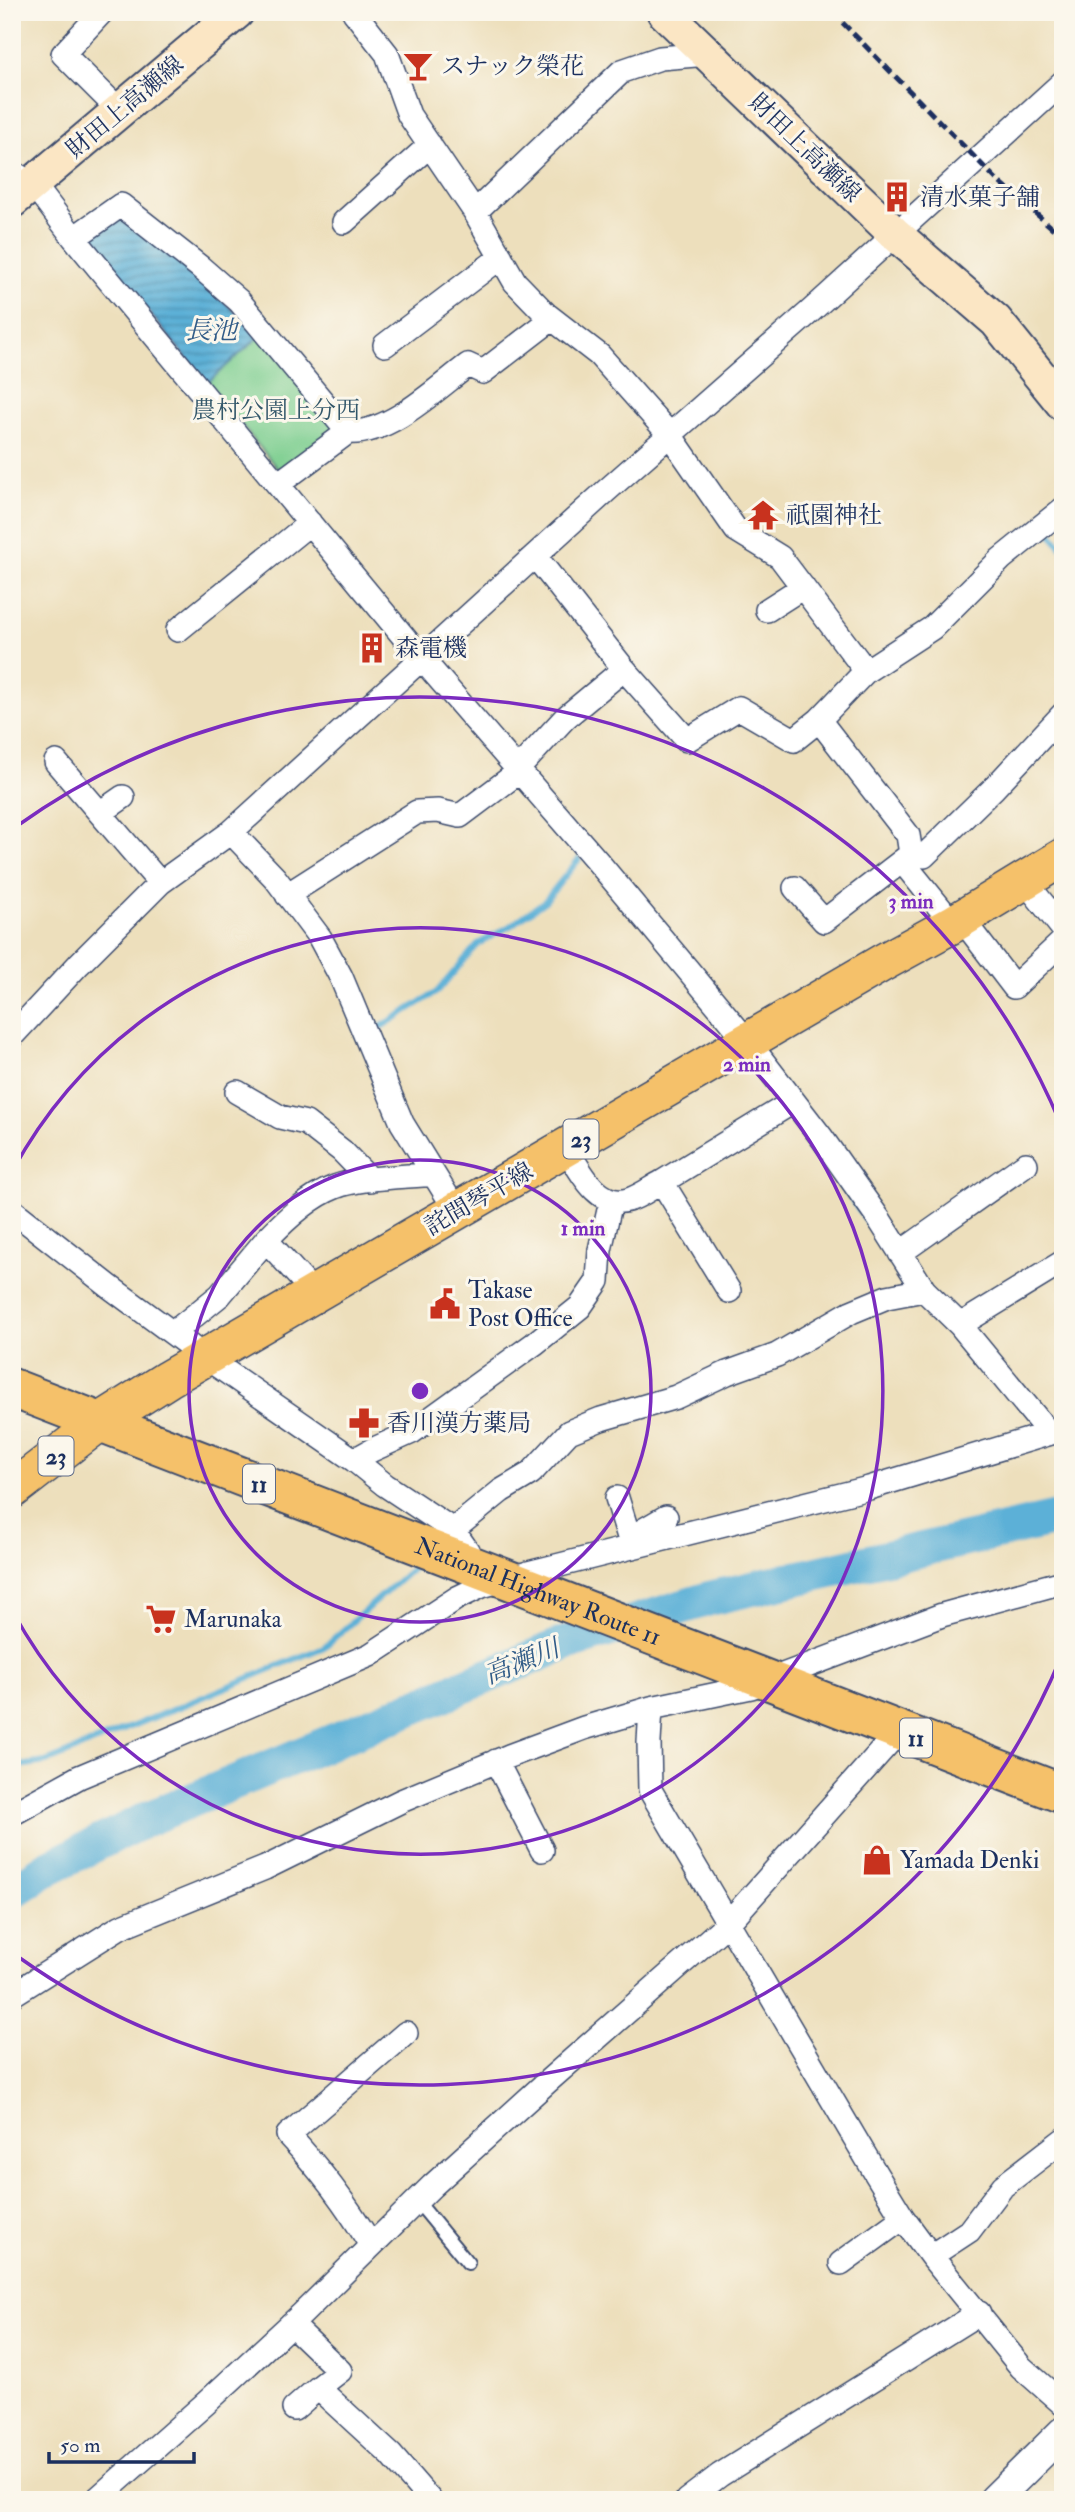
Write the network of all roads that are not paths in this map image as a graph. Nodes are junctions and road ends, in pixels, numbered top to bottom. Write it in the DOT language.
graph roads {
  1 [pos="102,12"];
  2 [pos="237,12"];
  3 [pos="354,12"];
  4 [pos="664,12"];
  5 [pos="708,54"];
  6 [pos="1063,82"];
  7 [pos="120,111"];
  8 [pos="430,145"];
  9 [pos="20,186"];
  10 [pos="475,212"];
  11 [pos="344,222"];
  12 [pos="894,233"];
  13 [pos="74,238"];
  14 [pos="500,257"];
  15 [pos="552,319"];
  16 [pos="385,345"];
  17 [pos="1063,404"];
  18 [pos="348,432"];
  19 [pos="670,435"];
  20 [pos="278,484"];
  21 [pos="1063,509"];
  22 [pos="310,523"];
  23 [pos="535,556"];
  24 [pos="803,587"];
  25 [pos="767,610"];
  26 [pos="178,630"];
  27 [pos="422,659"];
  28 [pos="624,669"];
  29 [pos="866,671"];
  30 [pos="1063,714"];
  31 [pos="819,720"];
  32 [pos="56,762"];
  33 [pos="519,770"];
  34 [pos="123,797"];
  35 [pos="100,813"];
  36 [pos="231,832"];
  37 [pos="1063,857"];
  38 [pos="906,858"];
  39 [pos="1024,880"];
  40 [pos="160,883"];
  41 [pos="795,888"];
  42 [pos="287,895"];
  43 [pos="957,921"];
  44 [pos="1063,929"];
  45 [pos="1063,942"];
  46 [pos="12,1036"];
  47 [pos="748,1042"];
  48 [pos="237,1092"];
  49 [pos="793,1102"];
  50 [pos="566,1148"];
  51 [pos="1026,1164"];
  52 [pos="433,1174"];
  53 [pos="370,1180"];
  54 [pos="662,1182"];
  55 [pos="611,1201"];
  56 [pos="12,1210"];
  57 [pos="457,1212"];
  58 [pos="266,1240"];
  59 [pos="900,1253"];
  60 [pos="1063,1262"];
  61 [pos="924,1290"];
  62 [pos="729,1291"];
  63 [pos="314,1293"];
  64 [pos="960,1325"];
  65 [pos="173,1333"];
  66 [pos="205,1357"];
  67 [pos="12,1388"];
  68 [pos="100,1422"];
  69 [pos="1056,1431"];
  70 [pos="354,1460"];
  71 [pos="12,1490"];
  72 [pos="617,1498"];
  73 [pos="666,1517"];
  74 [pos="453,1530"];
  75 [pos="631,1542"];
  76 [pos="491,1573"];
  77 [pos="1063,1582"];
  78 [pos="769,1680"];
  79 [pos="651,1708"];
  80 [pos="899,1731"];
  81 [pos="496,1761"];
  82 [pos="1061,1792"];
  83 [pos="12,1814"];
  84 [pos="541,1850"];
  85 [pos="729,1922"];
  86 [pos="12,1995"];
  87 [pos="406,2033"];
  88 [pos="1063,2140"];
  89 [pos="417,2201"];
  90 [pos="903,2218"];
  91 [pos="371,2245"];
  92 [pos="931,2256"];
  93 [pos="468,2263"];
  94 [pos="841,2263"];
  95 [pos="979,2313"];
  96 [pos="291,2324"];
  97 [pos="318,2388"];
  98 [pos="1063,2404"];
  99 [pos="294,2409"];
  100 [pos="1063,2432"];
  101 [pos="107,2496"];
  102 [pos="430,2500"];
  103 [pos="687,2500"];
  104 [pos="994,2500"];
  1 -- 7 [label="street"];
  2 -- 7 [label="main road, 財田上高瀬線"];
  3 -- 8 [label="street"];
  4 -- 5 [label="main road, 財田上高瀬線"];
  5 -- 10 [label="street"];
  5 -- 12 [label="main road, 財田上高瀬線"];
  6 -- 12 [label="street"];
  7 -- 9 [label="main road, 財田上高瀬線"];
  8 -- 10 [label="street"];
  8 -- 11 [label="street"];
  9 -- 13 [label="street"];
  10 -- 14 [label="street"];
  12 -- 17 [label="main road, 財田上高瀬線"];
  12 -- 19 [label="street"];
  13 -- 18 [label="street"];
  13 -- 20 [label="street"];
  14 -- 15 [label="street"];
  14 -- 16 [label="street"];
  15 -- 18 [label="street"];
  15 -- 19 [label="street"];
  18 -- 20 [label="street"];
  19 -- 23 [label="street"];
  19 -- 24 [label="street"];
  20 -- 22 [label="street"];
  21 -- 29 [label="street"];
  22 -- 26 [label="street"];
  22 -- 27 [label="street"];
  23 -- 27 [label="street"];
  23 -- 28 [label="street"];
  24 -- 25 [label="street"];
  24 -- 29 [label="street"];
  27 -- 33 [label="street"];
  27 -- 36 [label="street"];
  28 -- 31 [label="street"];
  28 -- 33 [label="street"];
  29 -- 31 [label="street"];
  30 -- 38 [label="street"];
  31 -- 38 [label="street"];
  32 -- 35 [label="street"];
  33 -- 42 [label="street"];
  33 -- 47 [label="street"];
  34 -- 35 [label="street"];
  35 -- 40 [label="street"];
  36 -- 40 [label="street"];
  36 -- 42 [label="street"];
  37 -- 39 [label="main road, 詫間琴平線 / 23"];
  38 -- 41 [label="street"];
  38 -- 43 [label="street"];
  39 -- 43 [label="main road, 詫間琴平線 / 23"];
  39 -- 44 [label="street"];
  40 -- 46 [label="street"];
  42 -- 52 [label="street"];
  43 -- 45 [label="street"];
  43 -- 47 [label="main road, 詫間琴平線 / 23"];
  47 -- 49 [label="street"];
  47 -- 50 [label="main road, 詫間琴平線 / 23"];
  48 -- 53 [label="street"];
  49 -- 54 [label="street"];
  49 -- 59 [label="street"];
  50 -- 55 [label="street"];
  50 -- 57 [label="main road, 詫間琴平線 / 23"];
  51 -- 59 [label="street"];
  52 -- 53 [label="street"];
  52 -- 57 [label="street"];
  53 -- 58 [label="street"];
  54 -- 55 [label="street"];
  54 -- 62 [label="street"];
  55 -- 70 [label="street"];
  56 -- 65 [label="street"];
  57 -- 63 [label="main road, 詫間琴平線 / 23"];
  58 -- 63 [label="street"];
  58 -- 65 [label="street"];
  59 -- 61 [label="street"];
  60 -- 64 [label="street"];
  61 -- 64 [label="street"];
  61 -- 74 [label="street"];
  63 -- 66 [label="main road, 詫間琴平線 / 23"];
  64 -- 69 [label="street"];
  65 -- 66 [label="street"];
  66 -- 68 [label="main road, 詫間琴平線 / 23"];
  66 -- 70 [label="street"];
  67 -- 68 [label="highway, National Highway Route 11 / 11"];
  68 -- 71 [label="main road, 詫間琴平線 / 23"];
  68 -- 76 [label="highway, National Highway Route 11 / 11"];
  69 -- 75 [label="street"];
  70 -- 74 [label="street"];
  72 -- 75 [label="street"];
  73 -- 75 [label="street"];
  74 -- 76 [label="street"];
  75 -- 76 [label="street"];
  76 -- 78 [label="highway, National Highway Route 11 / 11"];
  76 -- 83 [label="street"];
  77 -- 78 [label="street"];
  78 -- 79 [label="street"];
  78 -- 80 [label="highway, National Highway Route 11 / 11"];
  79 -- 81 [label="street"];
  79 -- 85 [label="street"];
  80 -- 82 [label="highway, National Highway Route 11 / 11"];
  80 -- 85 [label="street"];
  81 -- 84 [label="street"];
  81 -- 86 [label="street"];
  85 -- 89 [label="street"];
  85 -- 90 [label="street"];
  87 -- 91 [label="street"];
  88 -- 92 [label="street"];
  89 -- 91 [label="street"];
  89 -- 93 [label="lane"];
  90 -- 92 [label="street"];
  90 -- 94 [label="street"];
  91 -- 96 [label="street"];
  92 -- 95 [label="street"];
  95 -- 98 [label="street"];
  95 -- 103 [label="street"];
  96 -- 97 [label="street"];
  96 -- 101 [label="street"];
  97 -- 99 [label="street"];
  97 -- 102 [label="street"];
  100 -- 104 [label="street"];
}
